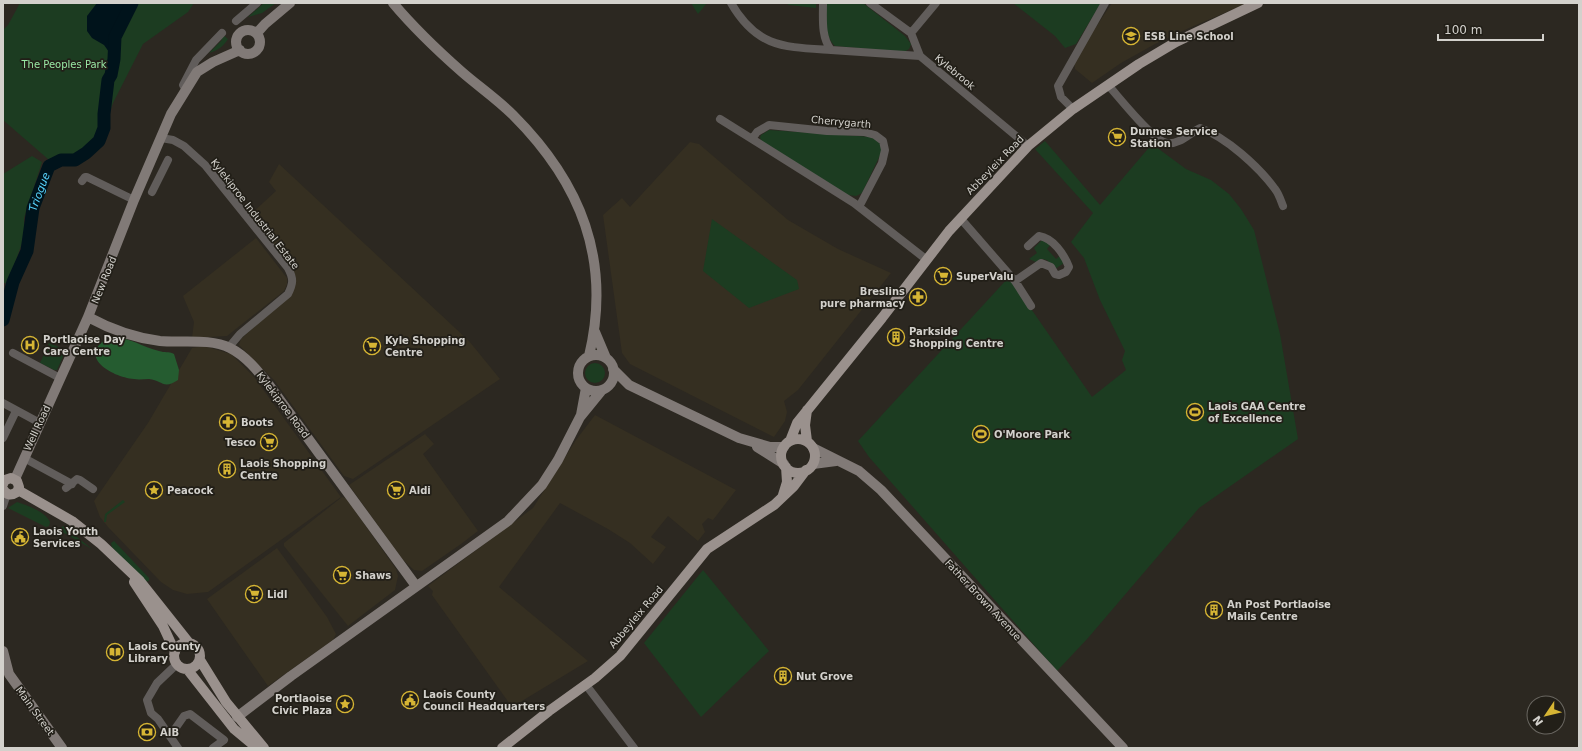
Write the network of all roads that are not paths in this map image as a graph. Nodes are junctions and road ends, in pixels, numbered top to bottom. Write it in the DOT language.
graph roads {
  1 [pos="257,3"];
  2 [pos="290,3"];
  3 [pos="393,3"];
  4 [pos="731,3"];
  5 [pos="823,3"];
  6 [pos="870,3"];
  7 [pos="936,3"];
  8 [pos="1105,3"];
  9 [pos="1258,3"];
  10 [pos="236,21"];
  11 [pos="222,33"];
  12 [pos="257,33"];
  13 [pos="911,33"];
  14 [pos="240,50"];
  15 [pos="831,50"];
  16 [pos="920,56"];
  17 [pos="1108,85"];
  18 [pos="185,88"];
  19 [pos="1073,109"];
  20 [pos="720,119"];
  21 [pos="161,138"];
  22 [pos="752,139"];
  23 [pos="1028,146"];
  24 [pos="168,160"];
  25 [pos="144,177"];
  26 [pos="158,179"];
  27 [pos="82,181"];
  28 [pos="152,192"];
  29 [pos="134,200"];
  30 [pos="859,207"];
  31 [pos="1283,207"];
  32 [pos="961,218"];
  33 [pos="1028,246"];
  34 [pos="927,260"];
  35 [pos="1014,281"];
  36 [pos="1031,306"];
  37 [pos="88,317"];
  38 [pos="595,332"];
  39 [pos="229,347"];
  40 [pos="13,353"];
  41 [pos="589,356"];
  42 [pos="606,358"];
  43 [pos="613,369"];
  44 [pos="60,378"];
  45 [pos="629,385"];
  46 [pos="606,387"];
  47 [pos="586,388"];
  48 [pos="3,403"];
  49 [pos="807,410"];
  50 [pos="16,411"];
  51 [pos="580,417"];
  52 [pos="40,423"];
  53 [pos="3,438"];
  54 [pos="752,443"];
  55 [pos="787,444"];
  56 [pos="810,444"];
  57 [pos="24,458"];
  58 [pos="836,461"];
  59 [pos="785,466"];
  60 [pos="810,467"];
  61 [pos="15,479"];
  62 [pos="4,486"];
  63 [pos="93,489"];
  64 [pos="18,490"];
  65 [pos="783,495"];
  66 [pos="3,506"];
  67 [pos="124,567"];
  68 [pos="416,586"];
  69 [pos="190,644"];
  70 [pos="3,652"];
  71 [pos="175,652"];
  72 [pos="200,660"];
  73 [pos="177,664"];
  74 [pos="187,669"];
  75 [pos="4,671"];
  76 [pos="586,685"];
  77 [pos="237,717"];
  78 [pos="170,736"];
  79 [pos="62,748"];
  80 [pos="178,748"];
  81 [pos="213,748"];
  82 [pos="257,748"];
  83 [pos="264,748"];
  84 [pos="502,748"];
  85 [pos="634,748"];
  86 [pos="1123,748"];
  1 -- 10 [label="street"];
  2 -- 12 [label="main road"];
  3 -- 38 [label="main road"];
  4 -- 15 [label="street, Kylebrook"];
  5 -- 15 [label="street"];
  6 -- 13 [label="street"];
  7 -- 13 [label="street"];
  8 -- 19 [label="street"];
  9 -- 17 [label="main road, Abbeyleix Road"];
  11 -- 18 [label="street"];
  12 -- 14 [label="main road"];
  12 -- 14 [label="main road"];
  13 -- 16 [label="street"];
  14 -- 18 [label="main road, New Road"];
  15 -- 16 [label="street, Kylebrook"];
  16 -- 23 [label="street, Kylebrook"];
  17 -- 19 [label="main road, Abbeyleix Road"];
  17 -- 31 [label="street"];
  18 -- 21 [label="main road, New Road"];
  19 -- 23 [label="main road, Abbeyleix Road"];
  20 -- 22 [label="street"];
  21 -- 25 [label="main road, New Road"];
  21 -- 39 [label="street, Kylekiproe Industrial Estate"];
  22 -- 30 [label="street"];
  22 -- 30 [label="street, Cherrygarth"];
  23 -- 32 [label="main road, Abbeyleix Road"];
  24 -- 26 [label="street"];
  25 -- 26 [label="street"];
  25 -- 29 [label="main road, New Road"];
  26 -- 28 [label="street"];
  27 -- 29 [label="street"];
  29 -- 37 [label="main road, New Road"];
  30 -- 34 [label="street"];
  32 -- 34 [label="main road, Abbeyleix Road"];
  32 -- 35 [label="street"];
  33 -- 35 [label="street"];
  34 -- 49 [label="main road, Abbeyleix Road"];
  35 -- 36 [label="street"];
  37 -- 39 [label="main road, Kylekiproe Road"];
  37 -- 44 [label="main road, New Road"];
  38 -- 41 [label="main road"];
  38 -- 42 [label="main road"];
  39 -- 68 [label="main road, Kylekiproe Road"];
  40 -- 44 [label="street"];
  41 -- 42 [label="main road"];
  41 -- 47 [label="main road"];
  42 -- 43 [label="main road"];
  43 -- 45 [label="main road"];
  43 -- 46 [label="main road"];
  44 -- 52 [label="main road, Well Road"];
  45 -- 46 [label="main road"];
  45 -- 54 [label="main road"];
  46 -- 47 [label="main road"];
  46 -- 51 [label="main road"];
  47 -- 51 [label="main road"];
  48 -- 50 [label="street"];
  49 -- 55 [label="main road, Abbeyleix Road"];
  49 -- 56 [label="main road"];
  50 -- 52 [label="street"];
  50 -- 53 [label="street"];
  51 -- 68 [label="main road"];
  52 -- 57 [label="main road, Well Road"];
  54 -- 55 [label="main road"];
  54 -- 59 [label="main road"];
  55 -- 56 [label="main road"];
  55 -- 59 [label="main road"];
  56 -- 58 [label="main road, Father Brown Avenue"];
  56 -- 60 [label="main road"];
  57 -- 61 [label="main road, Well Road"];
  57 -- 63 [label="street"];
  58 -- 60 [label="main road"];
  58 -- 86 [label="main road, Father Brown Avenue"];
  59 -- 60 [label="main road"];
  59 -- 65 [label="main road"];
  60 -- 65 [label="main road, Abbeyleix Road"];
  61 -- 62 [label="main road"];
  61 -- 64 [label="main road"];
  62 -- 64 [label="main road"];
  62 -- 66 [label="street"];
  64 -- 67 [label="main road"];
  65 -- 76 [label="main road, Abbeyleix Road"];
  67 -- 69 [label="main road"];
  67 -- 71 [label="main road"];
  68 -- 77 [label="main road"];
  69 -- 71 [label="main road"];
  69 -- 72 [label="main road"];
  70 -- 75 [label="main road, Main Street"];
  71 -- 73 [label="main road"];
  72 -- 74 [label="main road"];
  72 -- 77 [label="main road"];
  73 -- 74 [label="main road"];
  73 -- 78 [label="street"];
  74 -- 82 [label="main road"];
  75 -- 79 [label="main road, Main Street"];
  76 -- 84 [label="main road, Abbeyleix Road"];
  76 -- 85 [label="street"];
  77 -- 83 [label="main road"];
  78 -- 80 [label="street"];
  78 -- 81 [label="street"];
}
